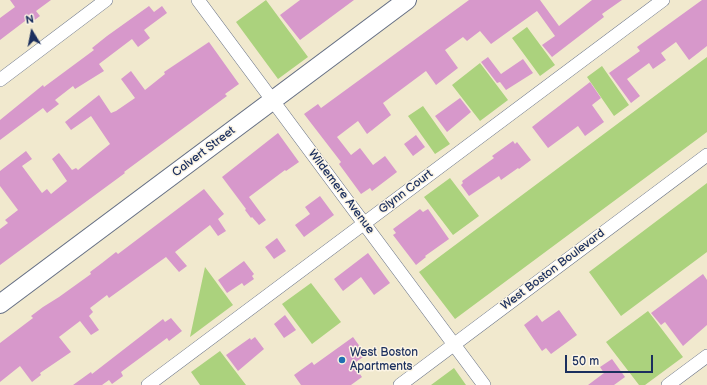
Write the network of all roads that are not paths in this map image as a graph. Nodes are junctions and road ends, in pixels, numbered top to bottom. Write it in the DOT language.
graph roads {
  1 [pos="106,0"];
  2 [pos="198,0"];
  3 [pos="407,0"];
  4 [pos="663,0"];
  5 [pos="0,80"];
  6 [pos="272,101"];
  7 [pos="707,155"];
  8 [pos="365,223"];
  9 [pos="0,304"];
  10 [pos="453,345"];
  11 [pos="707,356"];
  12 [pos="148,385"];
  13 [pos="400,385"];
  14 [pos="484,385"];
  15 [pos="668,385"];
  1 -- 5 [label="street"];
  2 -- 6 [label="street, Wildemere Avenue"];
  3 -- 6 [label="street, Calvert Street"];
  4 -- 8 [label="street, Glynn Court"];
  6 -- 8 [label="street, Wildemere Avenue"];
  6 -- 9 [label="street, Calvert Street"];
  7 -- 10 [label="street, West Boston Boulevard"];
  8 -- 10 [label="street, Wildemere Avenue"];
  8 -- 12 [label="street, Glynn Court"];
  10 -- 13 [label="street, West Boston Boulevard"];
  10 -- 14 [label="street, Wildemere Avenue"];
  11 -- 15 [label="street"];
}
